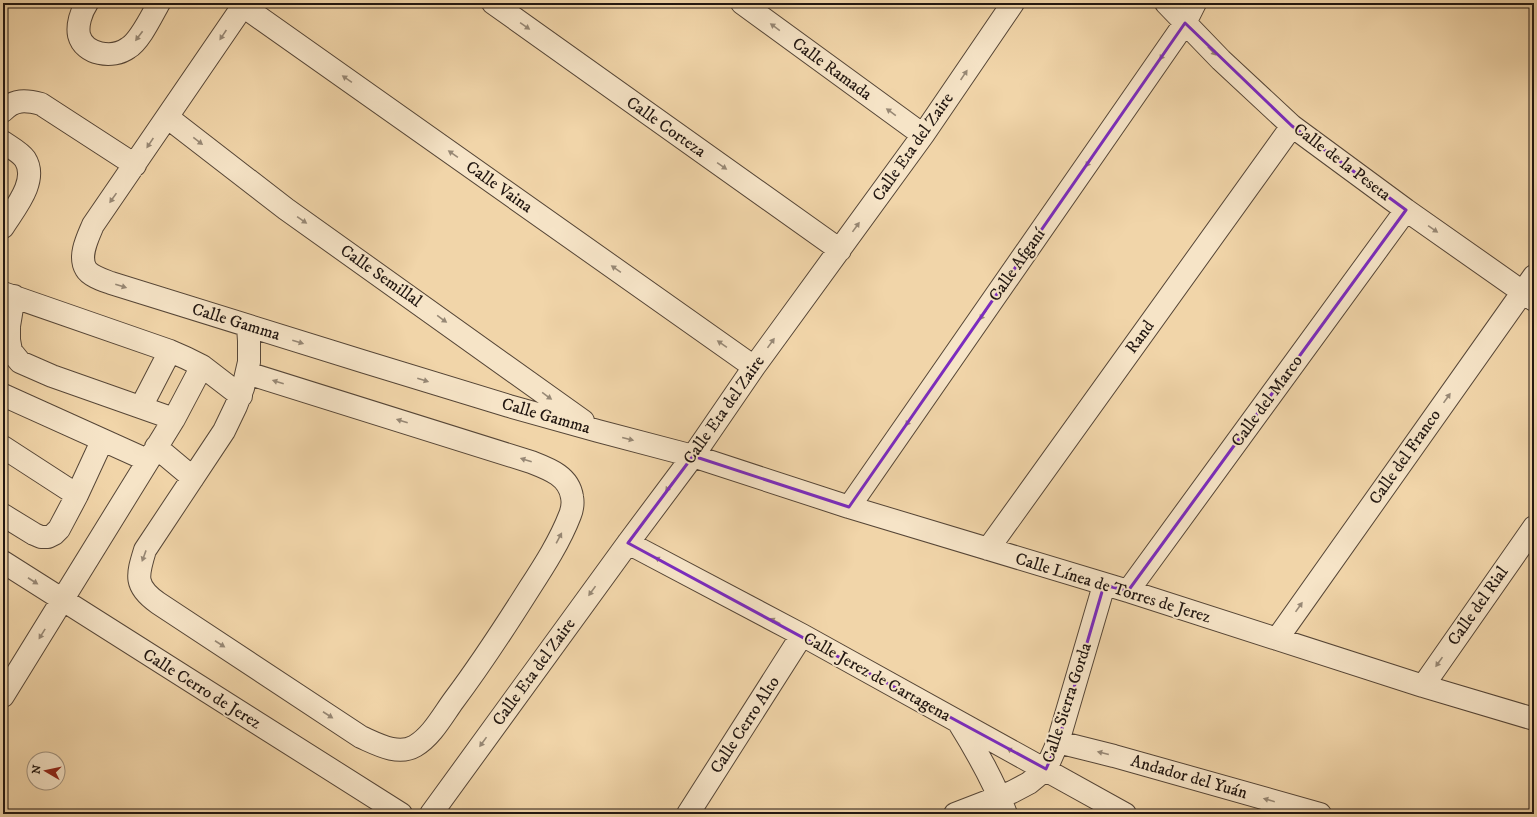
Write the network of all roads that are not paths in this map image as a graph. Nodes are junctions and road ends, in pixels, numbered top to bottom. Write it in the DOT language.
graph roads {
  1 [pos="87,3"];
  2 [pos="159,3"];
  3 [pos="493,3"];
  4 [pos="742,3"];
  5 [pos="1166,3"];
  6 [pos="1195,3"];
  7 [pos="244,5"];
  8 [pos="1005,6"];
  9 [pos="1185,23"];
  10 [pos="3,111"];
  11 [pos="167,117"];
  12 [pos="1292,126"];
  13 [pos="923,135"];
  14 [pos="3,142"];
  15 [pos="135,165"];
  16 [pos="1406,210"];
  17 [pos="3,227"];
  18 [pos="840,250"];
  19 [pos="1530,290"];
  20 [pos="8,294"];
  21 [pos="248,326"];
  22 [pos="170,351"];
  23 [pos="202,366"];
  24 [pos="754,367"];
  25 [pos="247,373"];
  26 [pos="3,395"];
  27 [pos="241,396"];
  28 [pos="141,407"];
  29 [pos="174,419"];
  30 [pos="598,431"];
  31 [pos="102,441"];
  32 [pos="3,447"];
  33 [pos="152,454"];
  34 [pos="693,456"];
  35 [pos="193,478"];
  36 [pos="77,495"];
  37 [pos="849,508"];
  38 [pos="3,515"];
  39 [pos="1534,528"];
  40 [pos="628,543"];
  41 [pos="988,549"];
  42 [pos="3,562"];
  43 [pos="1104,585"];
  44 [pos="1128,591"];
  45 [pos="62,601"];
  46 [pos="802,635"];
  47 [pos="1277,639"];
  48 [pos="1423,686"];
  49 [pos="3,696"];
  50 [pos="1534,719"];
  51 [pos="958,722"];
  52 [pos="1058,742"];
  53 [pos="1046,769"];
  54 [pos="1003,805"];
  55 [pos="401,814"];
  56 [pos="431,814"];
  57 [pos="688,814"];
  58 [pos="955,814"];
  59 [pos="1126,814"];
  60 [pos="1320,814"];
  2 -- 1 [label="street, one-way"];
  3 -- 18 [label="street, Calle Corteza, one-way"];
  13 -- 4 [label="street, Calle Ramada, one-way"];
  5 -- 9 [label="street, Calle de la Peseta"];
  6 -- 9 [label="street, Calle Afganí"];
  7 -- 11 [label="street, Calle Gamma, one-way"];
  24 -- 7 [label="street, Calle Vaina, one-way"];
  13 -- 8 [label="street, Calle Eta del Zaire, one-way"];
  9 -- 12 [label="street, Calle de la Peseta, one-way"];
  9 -- 37 [label="street, Calle Afganí, one-way"];
  10 -- 15 [label="street"];
  11 -- 15 [label="street, Calle Gamma, one-way"];
  11 -- 30 [label="street, Calle Semillal, one-way"];
  12 -- 16 [label="street, Calle de la Peseta"];
  12 -- 41 [label="street, Rand"];
  18 -- 13 [label="street, Calle Eta del Zaire, one-way"];
  14 -- 17 [label="street"];
  15 -- 21 [label="street, Calle Gamma, one-way"];
  16 -- 19 [label="street, Calle de la Peseta, one-way"];
  16 -- 44 [label="street, Calle del Marco"];
  24 -- 18 [label="street, Calle Eta del Zaire, one-way"];
  47 -- 19 [label="street, Calle del Franco, one-way"];
  20 -- 22 [label="street"];
  20 -- 28 [label="street"];
  21 -- 25 [label="street"];
  21 -- 30 [label="street, Calle Gamma, one-way"];
  22 -- 23 [label="street"];
  22 -- 28 [label="street"];
  23 -- 27 [label="street"];
  23 -- 29 [label="street"];
  24 -- 34 [label="street, Calle Eta del Zaire"];
  25 -- 27 [label="street"];
  35 -- 25 [label="street, one-way"];
  26 -- 31 [label="street"];
  27 -- 35 [label="street"];
  28 -- 29 [label="street"];
  29 -- 33 [label="street"];
  30 -- 34 [label="street, Calle Gamma, one-way"];
  31 -- 33 [label="street"];
  31 -- 36 [label="street"];
  32 -- 36 [label="street"];
  33 -- 35 [label="street"];
  33 -- 45 [label="street"];
  34 -- 37 [label="street, Calle Línea de Torres de Jerez"];
  34 -- 40 [label="street, Calle Eta del Zaire, one-way"];
  36 -- 38 [label="street"];
  37 -- 41 [label="street, Calle Línea de Torres de Jerez"];
  39 -- 48 [label="street, Calle del Rial, one-way"];
  46 -- 40 [label="street, Calle Jerez de Cartagena, one-way"];
  40 -- 56 [label="street, Calle Eta del Zaire, one-way"];
  41 -- 43 [label="street, Calle Línea de Torres de Jerez"];
  42 -- 45 [label="street, Calle Cerro de Jerez, one-way"];
  43 -- 44 [label="street, Calle Línea de Torres de Jerez"];
  43 -- 52 [label="street, Calle Sierra Gorda"];
  44 -- 47 [label="street, Calle Línea de Torres de Jerez"];
  45 -- 49 [label="street, one-way"];
  45 -- 55 [label="street, Calle Cerro de Jerez"];
  46 -- 51 [label="street, Calle Jerez de Cartagena"];
  46 -- 57 [label="street, Calle Cerro Alto"];
  47 -- 48 [label="street, Calle Línea de Torres de Jerez"];
  48 -- 50 [label="street, Calle Línea de Torres de Jerez"];
  53 -- 51 [label="street, Calle Jerez de Cartagena, one-way"];
  51 -- 54 [label="street"];
  52 -- 53 [label="street, Calle Sierra Gorda"];
  60 -- 52 [label="street, Andador del Yuán, one-way"];
  53 -- 54 [label="street, Calle Sierra Gorda"];
  53 -- 59 [label="street, Calle Jerez de Cartagena"];
  54 -- 58 [label="street, Calle Sierra Gorda"];
}
